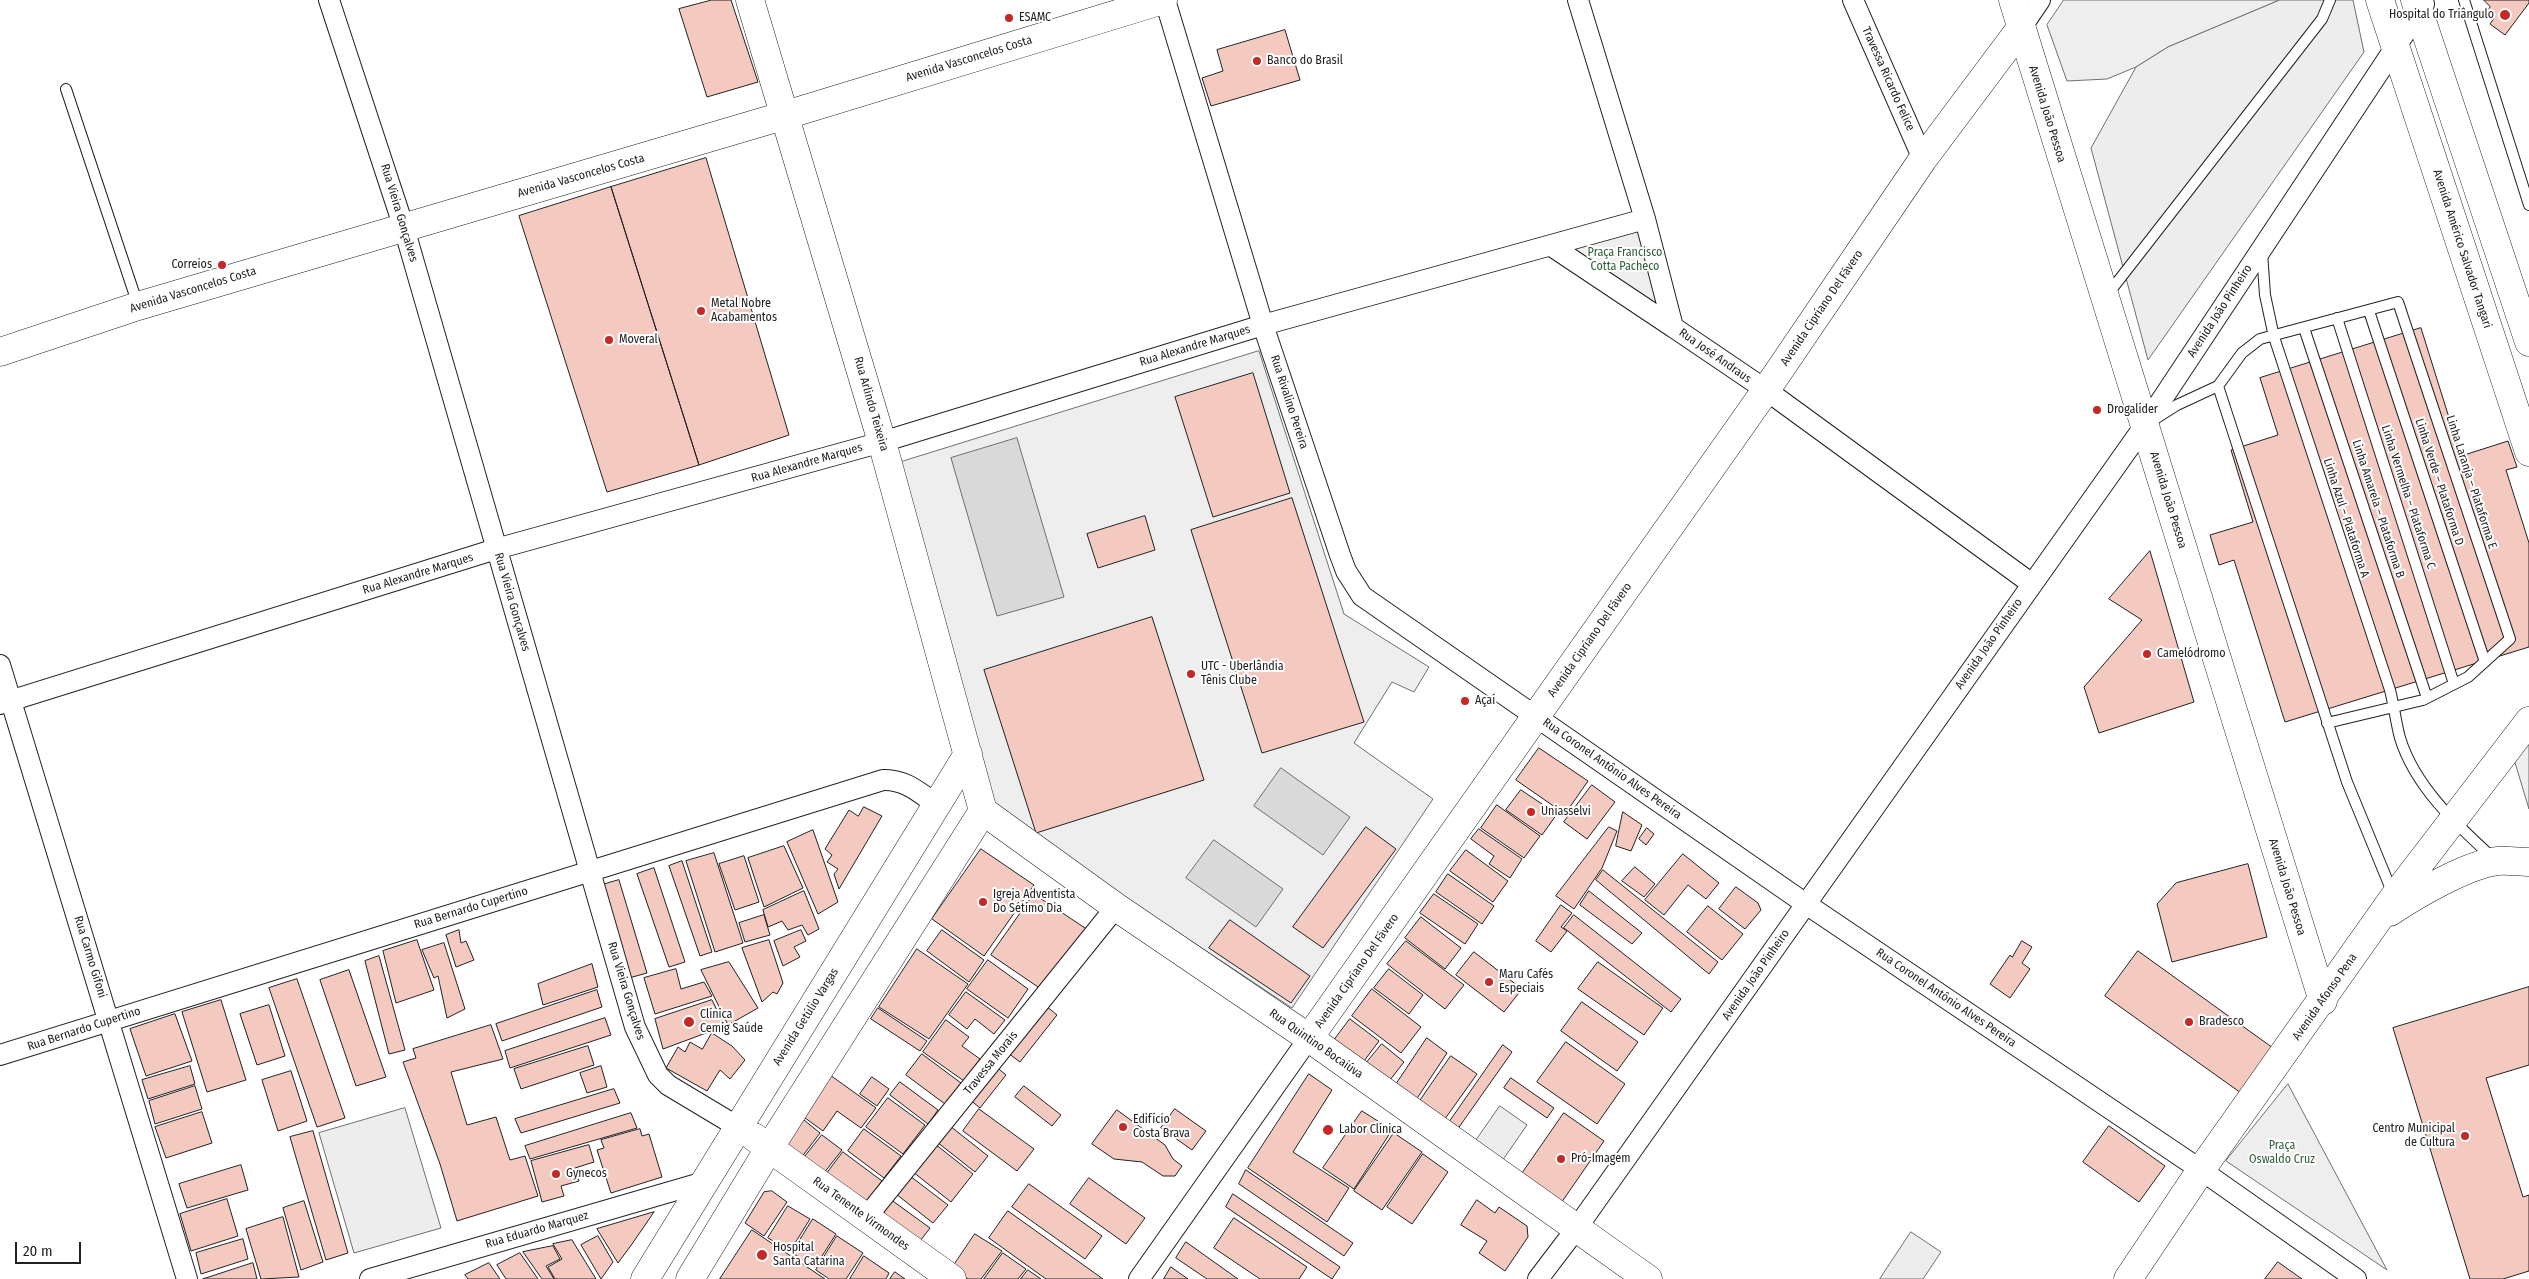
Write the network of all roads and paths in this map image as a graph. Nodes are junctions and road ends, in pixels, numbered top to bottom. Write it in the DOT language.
graph roads {
  1 [pos="329,0"];
  2 [pos="750,0"];
  3 [pos="1164,0"];
  4 [pos="1578,0"];
  5 [pos="1853,0"];
  6 [pos="2013,0"];
  7 [pos="2040,0"];
  8 [pos="2330,0"];
  9 [pos="2380,0"];
  10 [pos="2464,0"];
  11 [pos="2420,4"];
  12 [pos="2021,28"];
  13 [pos="2395,46"];
  14 [pos="66,89"];
  15 [pos="786,115"];
  16 [pos="1923,159"];
  17 [pos="2529,205"];
  18 [pos="1645,219"];
  19 [pos="404,228"];
  20 [pos="1553,247"];
  21 [pos="2261,248"];
  22 [pos="2105,298"];
  23 [pos="138,306"];
  24 [pos="2369,311"];
  25 [pos="2337,318"];
  26 [pos="1263,325"];
  27 [pos="1673,327"];
  28 [pos="2304,328"];
  29 [pos="2274,337"];
  30 [pos="2529,342"];
  31 [pos="0,352"];
  32 [pos="2218,386"];
  33 [pos="1766,390"];
  34 [pos="2145,425"];
  35 [pos="882,442"];
  36 [pos="2529,452"];
  37 [pos="496,549"];
  38 [pos="2032,584"];
  39 [pos="2485,662"];
  40 [pos="0,665"];
  41 [pos="2454,684"];
  42 [pos="2427,698"];
  43 [pos="6,703"];
  44 [pos="2395,708"];
  45 [pos="1536,716"];
  46 [pos="2529,721"];
  47 [pos="2327,723"];
  48 [pos="968,754"];
  49 [pos="938,805"];
  50 [pos="983,811"];
  51 [pos="2451,821"];
  52 [pos="2497,861"];
  53 [pos="2529,862"];
  54 [pos="590,870"];
  55 [pos="1806,904"];
  56 [pos="1116,907"];
  57 [pos="2387,907"];
  58 [pos="828,981"];
  59 [pos="2322,1001"];
  60 [pos="860,1004"];
  61 [pos="110,1020"];
  62 [pos="1309,1038"];
  63 [pos="0,1055"];
  64 [pos="738,1127"];
  65 [pos="770,1147"];
  66 [pos="2201,1170"];
  67 [pos="704,1182"];
  68 [pos="865,1219"];
  69 [pos="1576,1229"];
  70 [pos="407,1274"];
  71 [pos="187,1279"];
  72 [pos="370,1279"];
  73 [pos="645,1279"];
  74 [pos="690,1279"];
  75 [pos="952,1279"];
  76 [pos="1139,1279"];
  77 [pos="1538,1279"];
  78 [pos="1648,1279"];
  79 [pos="2128,1279"];
  80 [pos="2356,1279"];
  1 -- 19 [label="street, Rua Vieira Gonçalves"];
  2 -- 15 [label="street, Rua Arlindo Teixeira"];
  3 -- 15 [label="street, Avenida Vasconcelos Costa"];
  3 -- 26 [label="street, Rua Rivalino Pereira"];
  4 -- 18 [label="street, Rua José Andraus"];
  5 -- 16 [label="street, Travessa Ricardo Felice"];
  6 -- 12 [label="street, Avenida João Pessoa"];
  7 -- 12 [label="street, Avenida Cipríano Del Fávero"];
  8 -- 22 [label="lane"];
  9 -- 13 [label="street, Avenida Américo Salvador Tangari"];
  10 -- 17 [label="lane"];
  11 -- 13 [label="street, Avenida João Pinheiro"];
  11 -- 30 [label="street"];
  12 -- 16 [label="street, Avenida Cipríano Del Fávero"];
  12 -- 22 [label="street, Avenida João Pessoa"];
  13 -- 21 [label="street, Avenida João Pinheiro"];
  13 -- 36 [label="street, Avenida Américo Salvador Tangari"];
  14 -- 23 [label="lane"];
  15 -- 19 [label="street, Avenida Vasconcelos Costa"];
  15 -- 35 [label="street, Rua Arlindo Teixeira"];
  16 -- 33 [label="street, Avenida Cipríano Del Fávero"];
  18 -- 20 [label="street, Rua Alexandre Marques"];
  18 -- 27 [label="street, Rua José Andraus"];
  19 -- 23 [label="street, Avenida Vasconcelos Costa"];
  19 -- 37 [label="street, Rua Vieira Gonçalves"];
  20 -- 26 [label="street, Rua Alexandre Marques"];
  20 -- 27 [label="street"];
  21 -- 29 [label="lane, Linha Azul – Plataforma A"];
  21 -- 34 [label="street, Avenida João Pinheiro"];
  22 -- 34 [label="street, Avenida João Pessoa"];
  23 -- 31 [label="street, Avenida Vasconcelos Costa"];
  24 -- 25 [label="lane"];
  24 -- 39 [label="lane, Linha Verde – Plataforma D"];
  24 -- 39 [label="lane, Linha Laranja – Plataforma E"];
  25 -- 28 [label="lane"];
  25 -- 41 [label="lane, Linha Vermelha – Plataforma C"];
  26 -- 35 [label="street, Rua Alexandre Marques"];
  26 -- 45 [label="street, Rua Rivalino Pereira"];
  27 -- 33 [label="street, Rua José Andraus"];
  28 -- 29 [label="lane"];
  28 -- 42 [label="lane, Linha Amarela – Plataforma B"];
  29 -- 32 [label="lane"];
  29 -- 44 [label="lane, Linha Azul – Plataforma A"];
  32 -- 34 [label="lane"];
  32 -- 47 [label="lane"];
  33 -- 38 [label="street, Rua José Andraus"];
  33 -- 45 [label="street, Avenida Cipríano Del Fávero"];
  34 -- 38 [label="street, Avenida João Pinheiro"];
  34 -- 59 [label="street, Avenida João Pessoa"];
  35 -- 37 [label="street, Rua Alexandre Marques"];
  35 -- 48 [label="street, Rua Arlindo Teixeira"];
  37 -- 43 [label="street, Rua Alexandre Marques"];
  37 -- 54 [label="street, Rua Vieira Gonçalves"];
  38 -- 55 [label="street, Avenida João Pinheiro"];
  39 -- 41 [label="lane"];
  40 -- 43 [label="street, Rua Carmo Gifoni"];
  41 -- 42 [label="lane"];
  42 -- 44 [label="lane"];
  43 -- 61 [label="street, Rua Carmo Gifoni"];
  44 -- 47 [label="lane"];
  44 -- 51 [label="lane, Linha Azul – Plataforma A"];
  45 -- 55 [label="street, Rua Coronel Antônio Alves Pereira"];
  45 -- 62 [label="street, Avenida Cipríano Del Fávero"];
  46 -- 51 [label="street, Avenida Afonso Pena"];
  47 -- 57 [label="lane"];
  48 -- 49 [label="street, Avenida Getúlio Vargas"];
  48 -- 50 [label="street, Rua Arlindo Teixeira"];
  49 -- 54 [label="street, Rua Bernardo Cupertino"];
  49 -- 58 [label="street, Avenida Getúlio Vargas"];
  50 -- 56 [label="street, Rua Quintino Bocaiúva"];
  50 -- 60 [label="street"];
  51 -- 52 [label="lane, Linha Azul – Plataforma A"];
  51 -- 57 [label="street, Avenida Afonso Pena"];
  52 -- 53 [label="street"];
  52 -- 57 [label="street"];
  54 -- 61 [label="street, Rua Bernardo Cupertino"];
  54 -- 64 [label="street, Rua Vieira Gonçalves"];
  55 -- 66 [label="street, Rua Coronel Antônio Alves Pereira"];
  55 -- 69 [label="street, Avenida João Pinheiro"];
  56 -- 62 [label="street, Rua Quintino Bocaiúva"];
  56 -- 68 [label="street, Travessa Morais"];
  57 -- 59 [label="street, Avenida Afonso Pena"];
  58 -- 60 [label="street"];
  58 -- 64 [label="street, Avenida Getúlio Vargas"];
  59 -- 66 [label="street, Avenida Afonso Pena"];
  60 -- 65 [label="street"];
  61 -- 63 [label="street, Rua Bernardo Cupertino"];
  61 -- 71 [label="street, Rua Carmo Gifoni"];
  62 -- 69 [label="street, Rua Quintino Bocaiúva"];
  62 -- 76 [label="street, Avenida Cipríano Del Fávero"];
  64 -- 65 [label="street, Rua Vieira Gonçalves"];
  64 -- 67 [label="street, Avenida Getúlio Vargas"];
  65 -- 68 [label="street, Rua Tenente Virmondes"];
  65 -- 74 [label="street"];
  66 -- 79 [label="street, Avenida Afonso Pena"];
  66 -- 80 [label="street, Rua Coronel Antônio Alves Pereira"];
  67 -- 70 [label="street, Rua Eduardo Marquez"];
  67 -- 73 [label="street, Avenida Getúlio Vargas"];
  68 -- 75 [label="street, Rua Tenente Virmondes"];
  69 -- 77 [label="street, Avenida João Pinheiro"];
  69 -- 78 [label="street, Rua Quintino Bocaiúva"];
  70 -- 72 [label="street, Rua Eduardo Marquez"];
}
